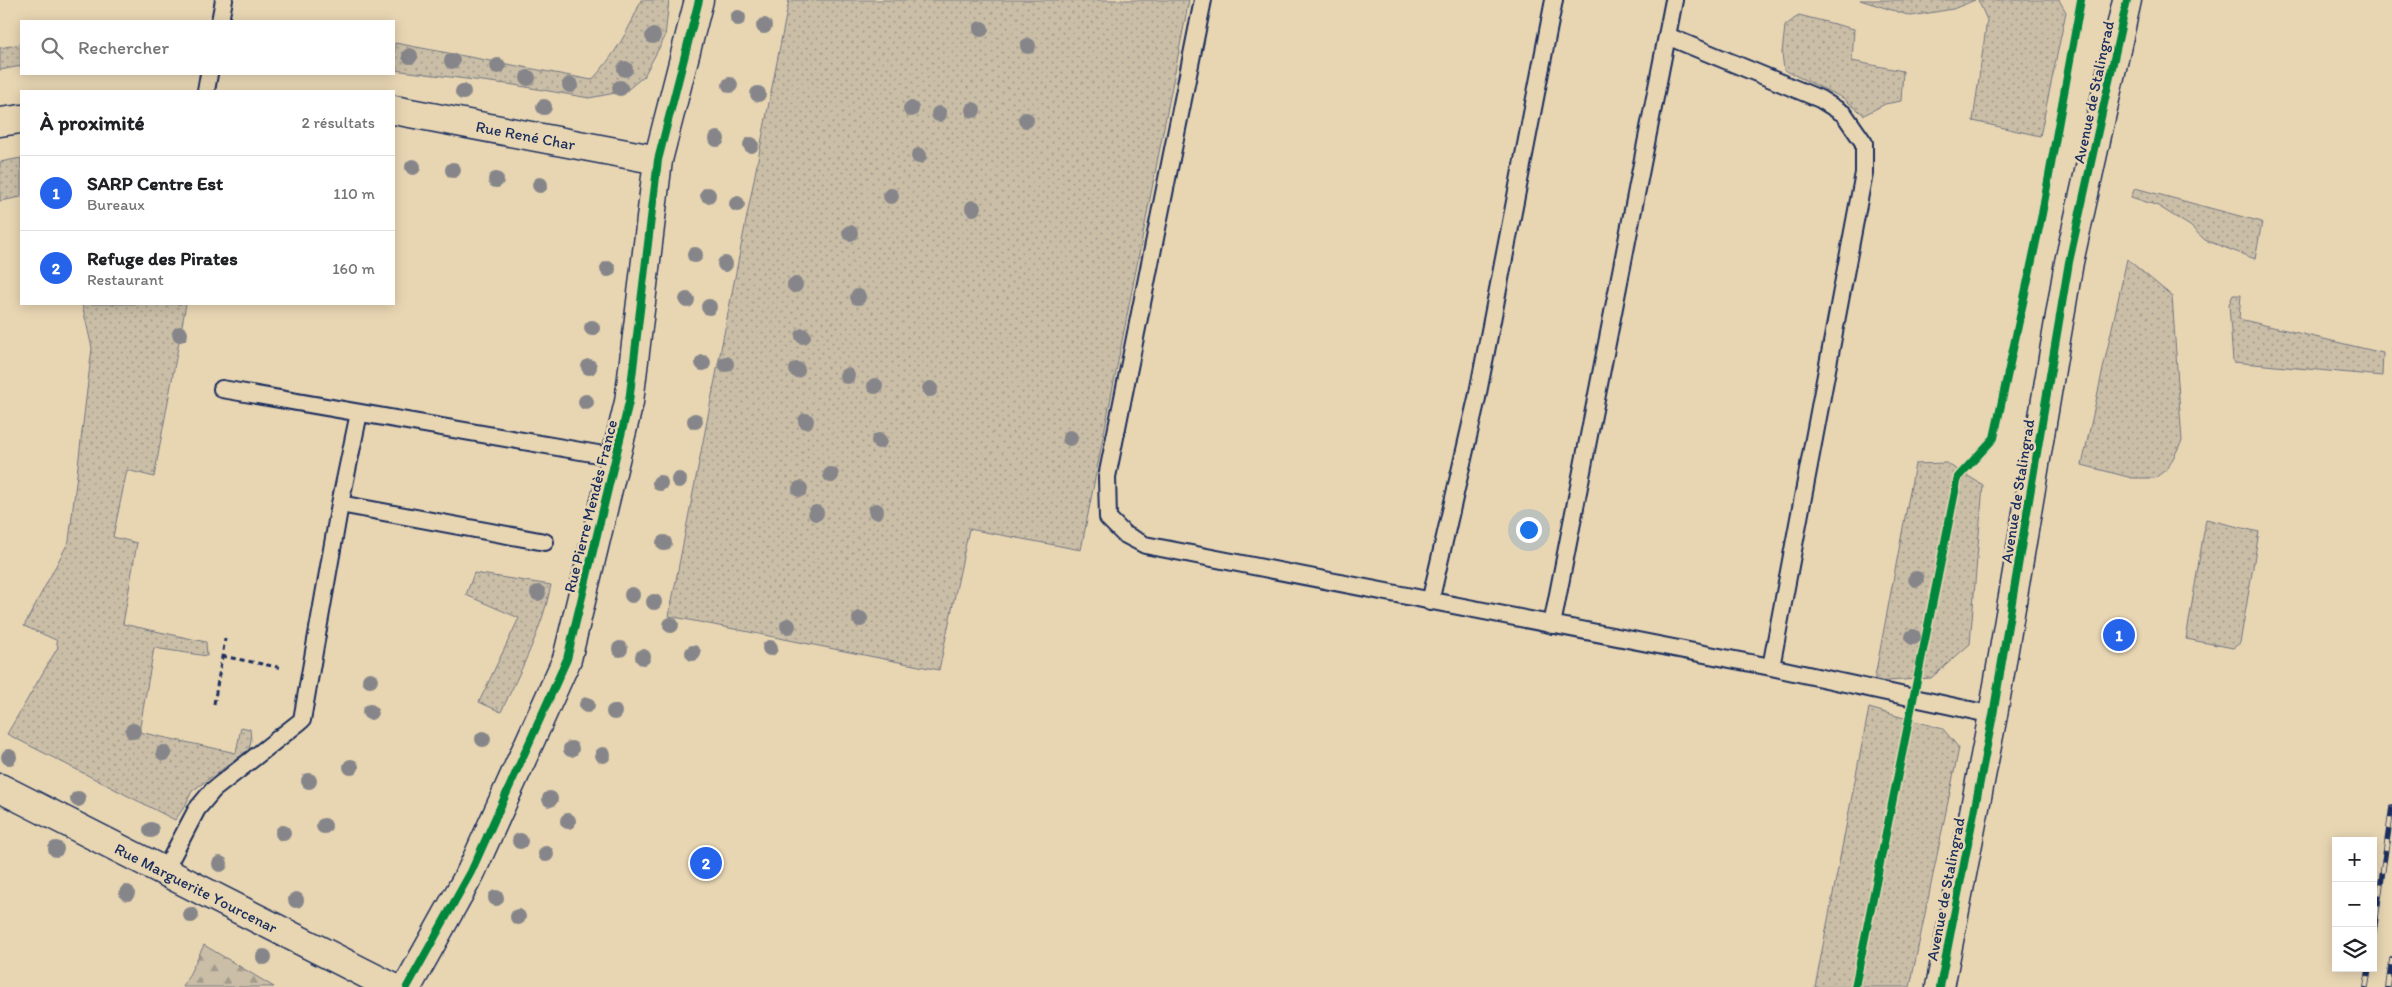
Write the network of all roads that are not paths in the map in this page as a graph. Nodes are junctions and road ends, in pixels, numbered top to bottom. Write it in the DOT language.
graph roads {
  1 [pos="224,0"];
  2 [pos="699,0"];
  3 [pos="1203,0"];
  4 [pos="1554,0"];
  5 [pos="1674,0"];
  6 [pos="2127,0"];
  7 [pos="220,20"];
  8 [pos="1667,36"];
  9 [pos="209,75"];
  10 [pos="206,90"];
  11 [pos="395,110"];
  12 [pos="20,119"];
  13 [pos="0,122"];
  14 [pos="658,160"];
  15 [pos="222,390"];
  16 [pos="359,413"];
  17 [pos="615,458"];
  18 [pos="340,504"];
  19 [pos="544,542"];
  20 [pos="1430,602"];
  21 [pos="1552,625"];
  22 [pos="1771,667"];
  23 [pos="1993,715"];
  24 [pos="0,788"];
  25 [pos="164,872"];
  26 [pos="392,987"];
  27 [pos="407,987"];
  28 [pos="1940,987"];
  1 -- 7 [label="lane"];
  2 -- 14 [label="street, Rue Pierre Mendès France"];
  3 -- 20 [label="lane"];
  4 -- 20 [label="lane"];
  5 -- 8 [label="lane"];
  6 -- 23 [label="street, Avenue de Stalingrad"];
  8 -- 21 [label="lane"];
  8 -- 22 [label="lane"];
  9 -- 10 [label="lane"];
  11 -- 14 [label="street, Rue René Char"];
  12 -- 13 [label="street"];
  14 -- 17 [label="street, Rue Pierre Mendès France"];
  15 -- 16 [label="lane"];
  16 -- 17 [label="lane"];
  16 -- 18 [label="lane"];
  17 -- 27 [label="street, Rue Pierre Mendès France"];
  18 -- 19 [label="lane"];
  18 -- 25 [label="lane"];
  20 -- 21 [label="lane"];
  21 -- 22 [label="lane"];
  22 -- 23 [label="lane"];
  23 -- 28 [label="street, Avenue de Stalingrad"];
  24 -- 25 [label="street, Rue Marguerite Yourcenar"];
  25 -- 26 [label="street, Rue Marguerite Yourcenar"];
}
